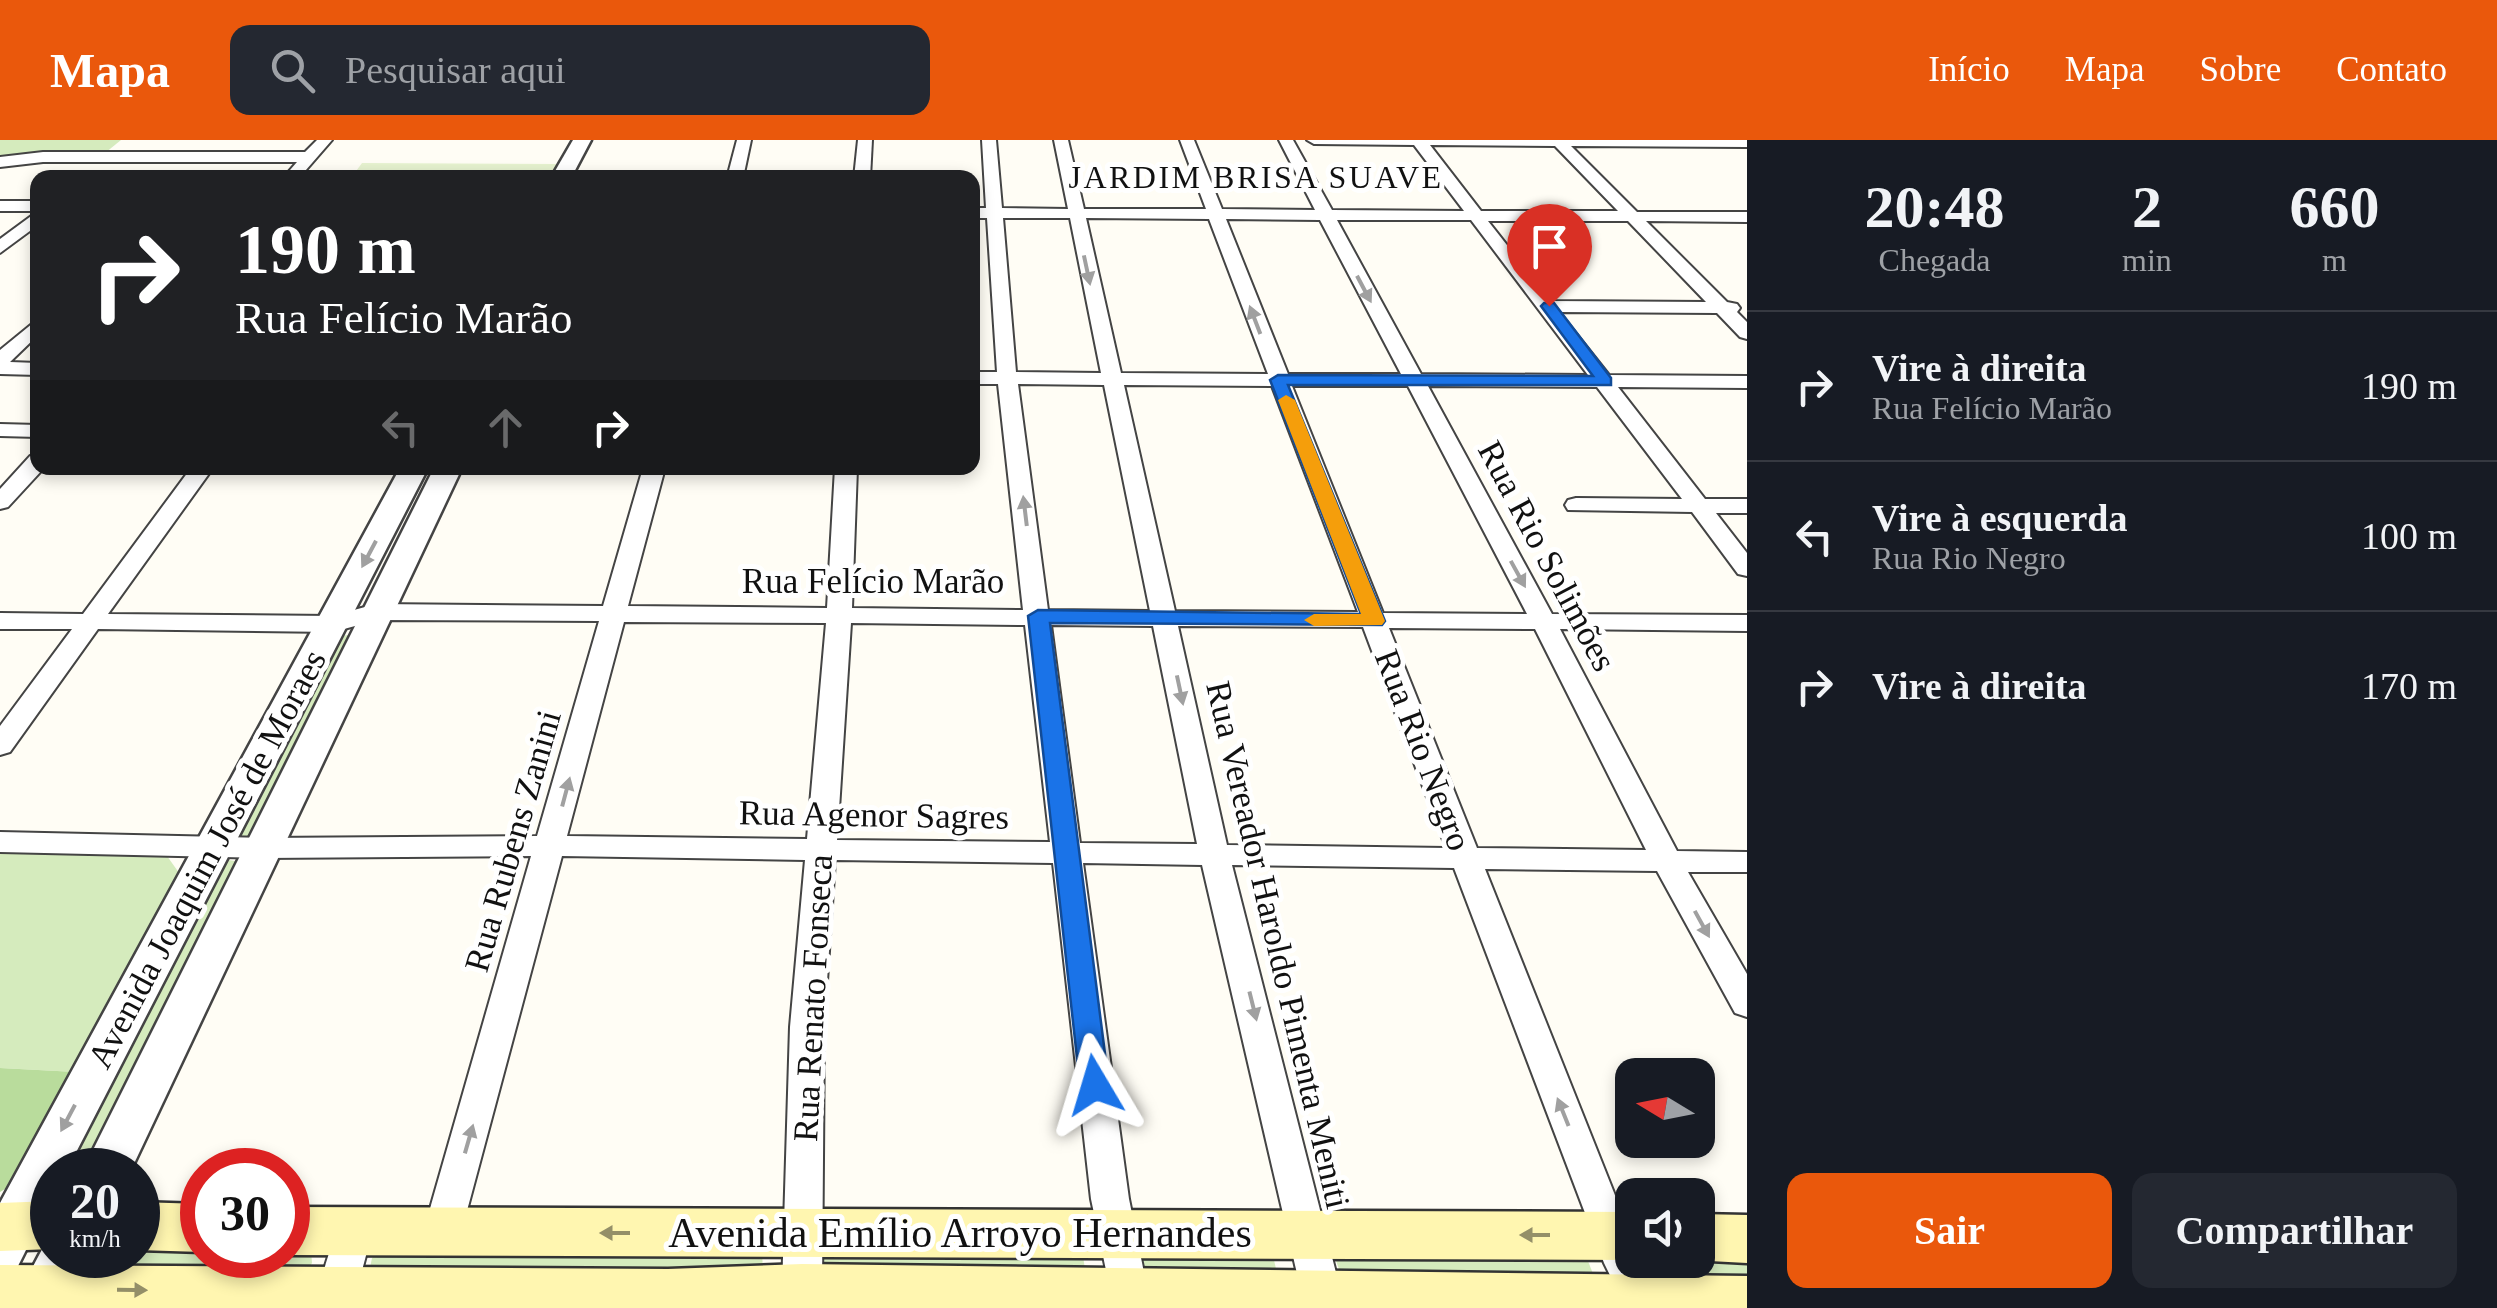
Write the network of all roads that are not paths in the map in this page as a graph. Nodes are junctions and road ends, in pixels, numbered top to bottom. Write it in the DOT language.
graph roads {
  1 [pos="128,140"];
  2 [pos="325,140"];
  3 [pos="582,140"];
  4 [pos="744,140"];
  5 [pos="866,140"];
  6 [pos="989,140"];
  7 [pos="1061,140"];
  8 [pos="1187,140"];
  9 [pos="1286,140"];
  10 [pos="1314,140"];
  11 [pos="1419,140"];
  12 [pos="1558,141"];
  13 [pos="1747,143"];
  14 [pos="106,158"];
  15 [pos="307,158"];
  16 [pos="0,162"];
  17 [pos="92,170"];
  18 [pos="297,170"];
  19 [pos="566,170"];
  20 [pos="738,170"];
  21 [pos="863,170"];
  22 [pos="0,206"];
  23 [pos="30,206"];
  24 [pos="1075,213"];
  25 [pos="1215,213"];
  26 [pos="983,214"];
  27 [pos="1324,214"];
  28 [pos="1474,214"];
  29 [pos="1631,216"];
  30 [pos="1747,216"];
  31 [pos="30,223"];
  32 [pos="0,248"];
  33 [pos="1549,306"];
  34 [pos="1722,308"];
  35 [pos="1747,308"];
  36 [pos="30,332"];
  37 [pos="1747,333"];
  38 [pos="0,364"];
  39 [pos="30,368"];
  40 [pos="980,378"];
  41 [pos="1008,379"];
  42 [pos="1110,380"];
  43 [pos="1278,380"];
  44 [pos="1413,381"];
  45 [pos="1605,382"];
  46 [pos="1747,382"];
  47 [pos="0,430"];
  48 [pos="30,431"];
  49 [pos="30,469"];
  50 [pos="197,475"];
  51 [pos="410,475"];
  52 [pos="444,475"];
  53 [pos="652,475"];
  54 [pos="846,475"];
  55 [pos="1,500"];
  56 [pos="1576,505"];
  57 [pos="1700,506"];
  58 [pos="1747,506"];
  59 [pos="1747,569"];
  60 [pos="376,612"];
  61 [pos="615,614"];
  62 [pos="839,616"];
  63 [pos="1038,616"];
  64 [pos="1166,618"];
  65 [pos="1543,620"];
  66 [pos="0,621"];
  67 [pos="1374,621"];
  68 [pos="1747,623"];
  69 [pos="90,624"];
  70 [pos="333,624"];
  71 [pos="0,746"];
  72 [pos="0,842"];
  73 [pos="551,846"];
  74 [pos="212,847"];
  75 [pos="263,848"];
  76 [pos="820,852"];
  77 [pos="1065,856"];
  78 [pos="1215,857"];
  79 [pos="1462,857"];
  80 [pos="1667,861"];
  81 [pos="1747,862"];
  82 [pos="1747,1004"];
  83 [pos="119,1148"];
  84 [pos="1615,1219"];
  85 [pos="16,1232"];
  86 [pos="310,1232"];
  87 [pos="806,1232"];
  88 [pos="1119,1232"];
  89 [pos="352,1233"];
  90 [pos="442,1233"];
  91 [pos="1307,1235"];
  92 [pos="1615,1236"];
  93 [pos="1715,1238"];
  94 [pos="1747,1239"];
  95 [pos="1636,1278"];
  96 [pos="37,1286"];
  97 [pos="802,1290"];
  98 [pos="1129,1297"];
  99 [pos="334,1300"];
  100 [pos="668,1302"];
  101 [pos="1747,1302"];
  102 [pos="1323,1303"];
  103 [pos="1645,1305"];
  1 -- 14 [label="street"];
  2 -- 15 [label="street"];
  3 -- 19 [label="street"];
  4 -- 20 [label="street"];
  5 -- 21 [label="street"];
  6 -- 26 [label="street"];
  7 -- 24 [label="street, Rua Vereador Haroldo Pimenta Meniti"];
  8 -- 25 [label="street, Rua Rio Negro"];
  9 -- 27 [label="street, Rua Rio Solimões"];
  10 -- 11 [label="street"];
  11 -- 12 [label="street"];
  11 -- 28 [label="street"];
  12 -- 13 [label="street"];
  12 -- 29 [label="street"];
  14 -- 15 [label="street"];
  14 -- 16 [label="street"];
  14 -- 17 [label="street"];
  15 -- 18 [label="street"];
  22 -- 23 [label="street"];
  24 -- 25 [label="street"];
  24 -- 26 [label="street"];
  24 -- 42 [label="street, Rua Vereador Haroldo Pimenta Meniti, one-way"];
  25 -- 27 [label="street"];
  43 -- 25 [label="street, Rua Rio Negro, one-way"];
  26 -- 41 [label="street"];
  27 -- 28 [label="street"];
  27 -- 44 [label="street, Rua Rio Solimões, one-way"];
  28 -- 29 [label="street"];
  28 -- 33 [label="street"];
  29 -- 30 [label="street"];
  29 -- 34 [label="street"];
  31 -- 32 [label="street"];
  33 -- 34 [label="street"];
  33 -- 45 [label="street"];
  34 -- 35 [label="street"];
  34 -- 37 [label="street"];
  36 -- 38 [label="street"];
  38 -- 39 [label="street"];
  40 -- 41 [label="street"];
  41 -- 42 [label="street"];
  63 -- 41 [label="street, one-way"];
  42 -- 43 [label="street"];
  42 -- 64 [label="street, Rua Vereador Haroldo Pimenta Meniti"];
  43 -- 44 [label="street"];
  43 -- 67 [label="street, Rua Rio Negro"];
  44 -- 45 [label="street"];
  44 -- 65 [label="street, Rua Rio Solimões, one-way"];
  45 -- 46 [label="street"];
  45 -- 57 [label="street"];
  47 -- 48 [label="street"];
  49 -- 55 [label="street"];
  50 -- 69 [label="street"];
  51 -- 70 [label="street, Avenida Joaquim José de Moraes, one-way"];
  52 -- 60 [label="street, Avenida Joaquim José de Moraes"];
  53 -- 61 [label="street, Rua Rubens Zanini"];
  54 -- 62 [label="street, Rua Renato Fonseca"];
  56 -- 57 [label="street"];
  57 -- 58 [label="street"];
  57 -- 59 [label="street"];
  60 -- 61 [label="street, Rua Felício Marão"];
  60 -- 70 [label="street, Rua Felício Marão"];
  60 -- 75 [label="street, Avenida Joaquim José de Moraes"];
  61 -- 62 [label="street, Rua Felício Marão"];
  73 -- 61 [label="street, Rua Rubens Zanini, one-way"];
  62 -- 63 [label="street, Rua Felício Marão"];
  62 -- 76 [label="street, Rua Renato Fonseca"];
  63 -- 64 [label="street, Rua Felício Marão"];
  63 -- 77 [label="street"];
  64 -- 67 [label="street, Rua Felício Marão"];
  64 -- 78 [label="street, Rua Vereador Haroldo Pimenta Meniti, one-way"];
  65 -- 67 [label="street, Rua Felício Marão"];
  65 -- 68 [label="street, Rua Felício Marão"];
  65 -- 80 [label="street, Rua Rio Solimões"];
  66 -- 69 [label="street, Rua Felício Marão"];
  67 -- 79 [label="street, Rua Rio Negro"];
  69 -- 70 [label="street, Rua Felício Marão"];
  69 -- 71 [label="street"];
  70 -- 74 [label="street, Avenida Joaquim José de Moraes"];
  72 -- 74 [label="street, Rua Agenor Sagres"];
  73 -- 75 [label="street, Rua Agenor Sagres"];
  73 -- 76 [label="street, Rua Agenor Sagres"];
  90 -- 73 [label="street, Rua Rubens Zanini, one-way"];
  74 -- 75 [label="street, Rua Agenor Sagres"];
  74 -- 85 [label="street, Avenida Joaquim José de Moraes, one-way"];
  75 -- 83 [label="street, Avenida Joaquim José de Moraes"];
  76 -- 77 [label="street, Rua Agenor Sagres"];
  76 -- 87 [label="street, Rua Renato Fonseca"];
  77 -- 78 [label="street, Rua Agenor Sagres"];
  77 -- 88 [label="street"];
  78 -- 79 [label="street, Rua Agenor Sagres"];
  78 -- 91 [label="street, Rua Vereador Haroldo Pimenta Meniti, one-way"];
  79 -- 80 [label="street, Rua Agenor Sagres"];
  84 -- 79 [label="street, Rua Rio Negro, one-way"];
  80 -- 81 [label="street, Rua Agenor Sagres"];
  80 -- 82 [label="street, Rua Rio Solimões, one-way"];
  86 -- 89 [label="main road, Avenida Emílio Arroyo Hernandes"];
  87 -- 88 [label="main road, Avenida Emílio Arroyo Hernandes"];
  87 -- 90 [label="main road, Avenida Emílio Arroyo Hernandes, one-way"];
  87 -- 97 [label="street, Rua Renato Fonseca"];
  88 -- 91 [label="main road, Avenida Emílio Arroyo Hernandes"];
  88 -- 98 [label="street"];
  89 -- 90 [label="main road, Avenida Emílio Arroyo Hernandes"];
  89 -- 99 [label="street"];
  92 -- 91 [label="main road, Avenida Emílio Arroyo Hernandes, one-way"];
  91 -- 102 [label="street, Rua Vereador Haroldo Pimenta Meniti"];
  93 -- 94 [label="main road"];
  95 -- 103 [label="street, Rua Rio Negro"];
  96 -- 99 [label="main road, Avenida Emílio Arroyo Hernandes, one-way"];
  97 -- 98 [label="main road, Avenida Emílio Arroyo Hernandes"];
  97 -- 100 [label="main road, Avenida Emílio Arroyo Hernandes"];
  98 -- 102 [label="main road, Avenida Emílio Arroyo Hernandes"];
  99 -- 100 [label="main road, Avenida Emílio Arroyo Hernandes"];
  101 -- 103 [label="main road, Avenida Emílio Arroyo Hernandes"];
  102 -- 103 [label="main road, Avenida Emílio Arroyo Hernandes"];
}
